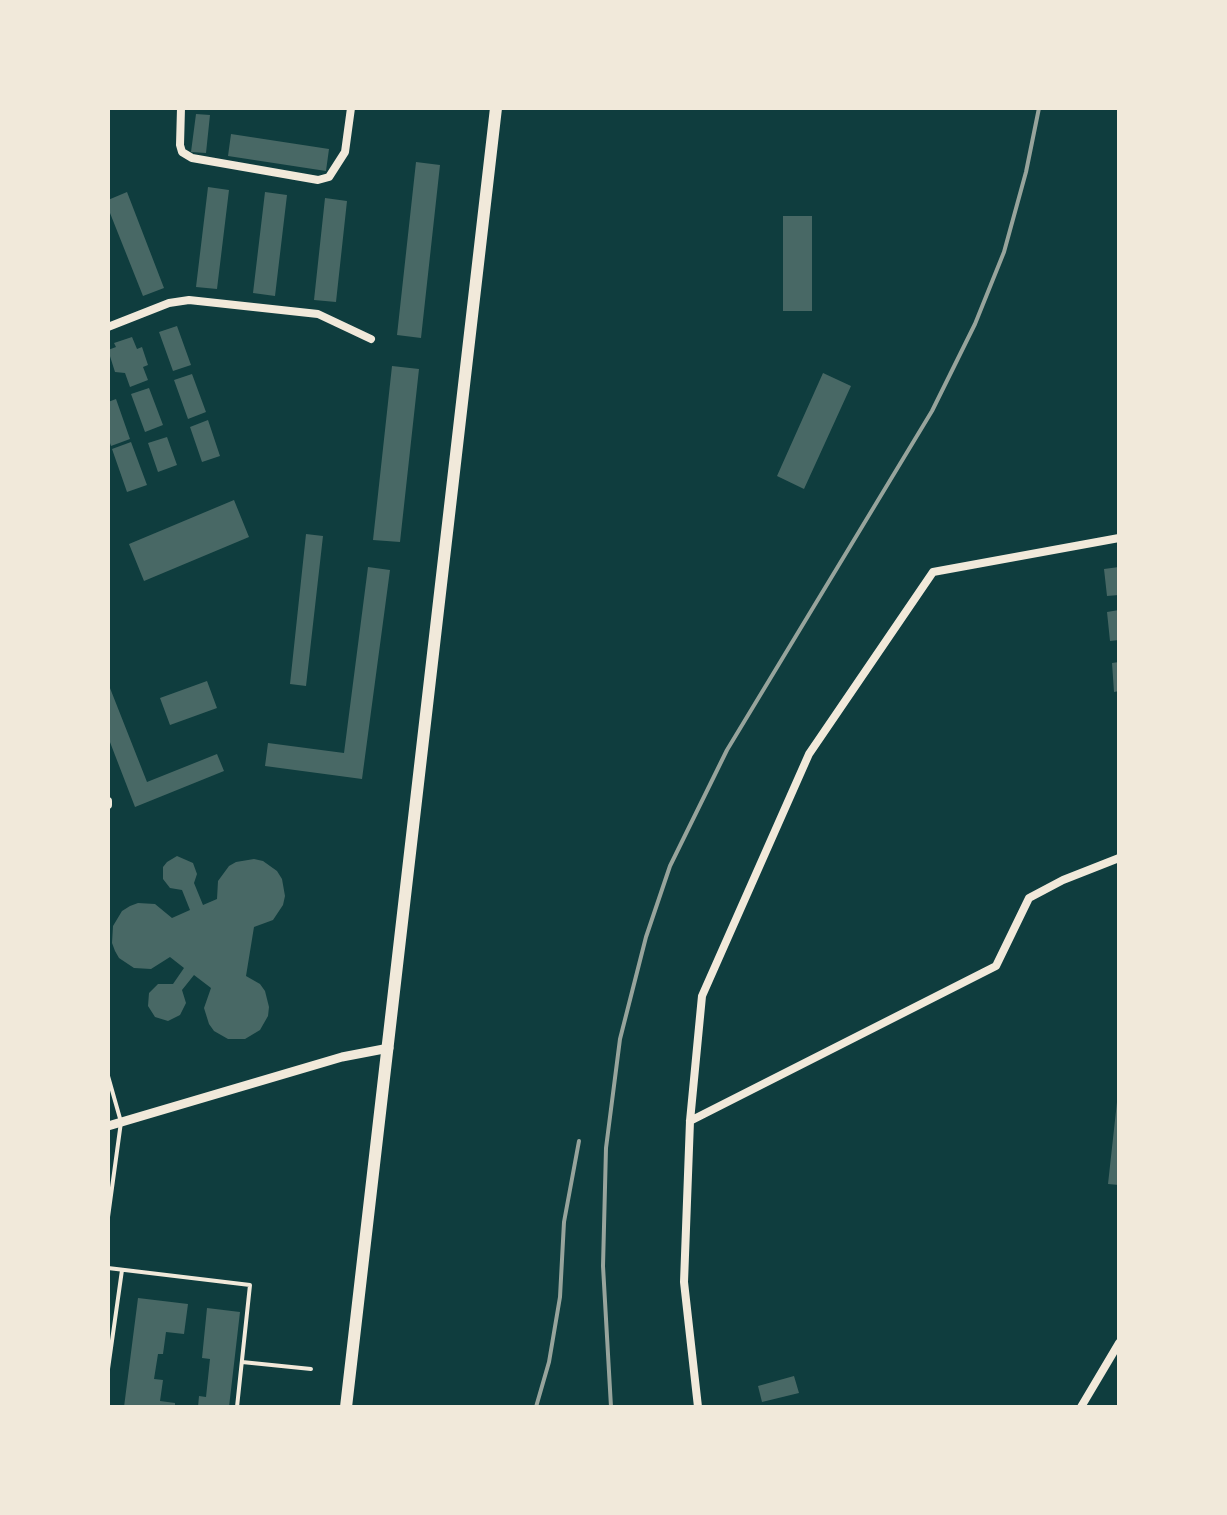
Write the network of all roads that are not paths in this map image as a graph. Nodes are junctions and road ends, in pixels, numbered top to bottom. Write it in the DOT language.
graph roads {
  1 [pos="181,108"];
  2 [pos="351,108"];
  3 [pos="496,108"];
  4 [pos="108,327"];
  5 [pos="371,339"];
  6 [pos="1119,538"];
  7 [pos="1117,862"];
  8 [pos="389,1048"];
  9 [pos="108,1076"];
  10 [pos="690,1121"];
  11 [pos="121,1122"];
  12 [pos="108,1126"];
  13 [pos="108,1217"];
  14 [pos="108,1268"];
  15 [pos="122,1270"];
  16 [pos="1119,1343"];
  17 [pos="242,1362"];
  18 [pos="108,1369"];
  19 [pos="311,1369"];
  20 [pos="237,1407"];
  21 [pos="346,1407"];
  22 [pos="698,1407"];
  23 [pos="1081,1407"];
  1 -- 2 [label="street"];
  3 -- 8 [label="highway"];
  4 -- 5 [label="street"];
  6 -- 10 [label="street"];
  7 -- 10 [label="street"];
  8 -- 11 [label="street"];
  8 -- 21 [label="highway"];
  9 -- 11 [label="lane"];
  10 -- 22 [label="street"];
  11 -- 12 [label="street"];
  11 -- 13 [label="lane"];
  14 -- 15 [label="lane"];
  15 -- 17 [label="lane"];
  15 -- 18 [label="lane"];
  16 -- 23 [label="street"];
  17 -- 19 [label="lane"];
  17 -- 20 [label="lane"];
}
